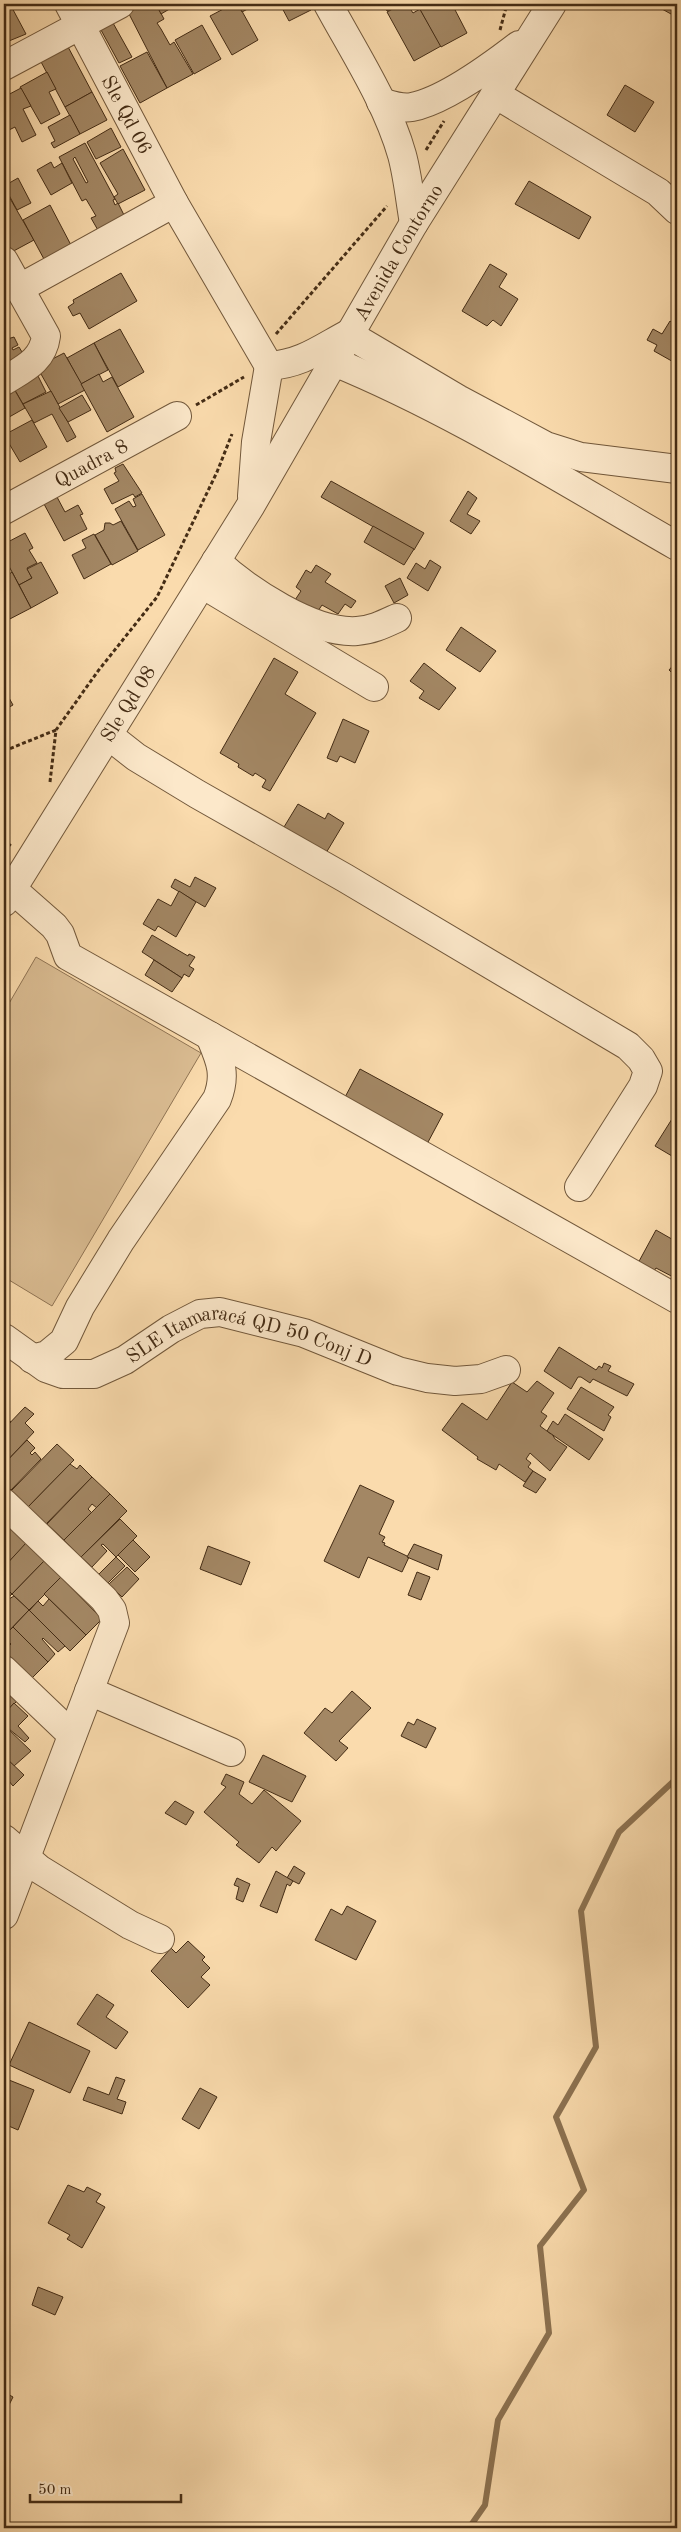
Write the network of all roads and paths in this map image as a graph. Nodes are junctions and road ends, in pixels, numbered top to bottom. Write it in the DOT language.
graph roads {
  1 [pos="120,4"];
  2 [pos="328,4"];
  3 [pos="552,4"];
  4 [pos="75,15"];
  5 [pos="532,36"];
  6 [pos="4,66"];
  7 [pos="495,94"];
  8 [pos="381,102"];
  9 [pos="447,118"];
  10 [pos="406,179"];
  11 [pos="174,203"];
  12 [pos="677,210"];
  13 [pos="414,223"];
  14 [pos="4,261"];
  15 [pos="20,288"];
  16 [pos="348,334"];
  17 [pos="265,359"];
  18 [pos="332,361"];
  19 [pos="4,381"];
  20 [pos="247,383"];
  21 [pos="177,416"];
  22 [pos="233,430"];
  23 [pos="677,469"];
  24 [pos="251,504"];
  25 [pos="4,510"];
  26 [pos="677,546"];
  27 [pos="216,561"];
  28 [pos="202,584"];
  29 [pos="397,618"];
  30 [pos="374,687"];
  31 [pos="56,730"];
  32 [pos="108,735"];
  33 [pos="4,751"];
  34 [pos="50,783"];
  35 [pos="14,838"];
  36 [pos="4,852"];
  37 [pos="8,895"];
  38 [pos="210,1036"];
  39 [pos="579,1187"];
  40 [pos="677,1299"];
  41 [pos="4,1338"];
  42 [pos="32,1359"];
  43 [pos="506,1370"];
  44 [pos="4,1503"];
  45 [pos="4,1670"];
  46 [pos="89,1691"];
  47 [pos="72,1735"];
  48 [pos="231,1752"];
  49 [pos="4,1839"];
  50 [pos="24,1859"];
  51 [pos="4,1915"];
  52 [pos="160,1939"];
  1 -- 4 [label="street"];
  2 -- 8 [label="street"];
  3 -- 5 [label="street, Avenida Contorno"];
  4 -- 6 [label="street"];
  4 -- 11 [label="street, Sle Qd 06"];
  5 -- 7 [label="street, Avenida Contorno"];
  5 -- 8 [label="street"];
  7 -- 12 [label="street"];
  7 -- 13 [label="street, Avenida Contorno"];
  8 -- 10 [label="street"];
  9 -- 10 [label="path"];
  10 -- 13 [label="street"];
  10 -- 17 [label="path"];
  11 -- 15 [label="street"];
  11 -- 17 [label="street, Sle Qd 06"];
  13 -- 16 [label="street, Avenida Contorno"];
  14 -- 15 [label="street"];
  15 -- 19 [label="street"];
  16 -- 17 [label="street"];
  16 -- 18 [label="street, Avenida Contorno"];
  16 -- 23 [label="street"];
  17 -- 24 [label="street"];
  18 -- 24 [label="street, Avenida Contorno"];
  18 -- 26 [label="street"];
  20 -- 21 [label="path"];
  21 -- 25 [label="street, Quadra 8"];
  22 -- 31 [label="path"];
  24 -- 27 [label="street, Sle Qd 08"];
  27 -- 28 [label="street, Sle Qd 08"];
  27 -- 29 [label="street"];
  28 -- 30 [label="street"];
  28 -- 32 [label="street, Sle Qd 08"];
  31 -- 33 [label="path"];
  31 -- 34 [label="path"];
  32 -- 37 [label="street, Sle Qd 08"];
  32 -- 39 [label="street"];
  35 -- 36 [label="path"];
  37 -- 38 [label="street"];
  38 -- 40 [label="street"];
  38 -- 42 [label="street"];
  41 -- 42 [label="street, SLE Itamaracá QD 50 Conj D"];
  42 -- 43 [label="street, SLE Itamaracá QD 50 Conj D"];
  44 -- 46 [label="street"];
  45 -- 47 [label="street"];
  46 -- 47 [label="street"];
  46 -- 48 [label="street"];
  47 -- 50 [label="street"];
  49 -- 50 [label="street"];
  50 -- 51 [label="street"];
  50 -- 52 [label="street"];
}
